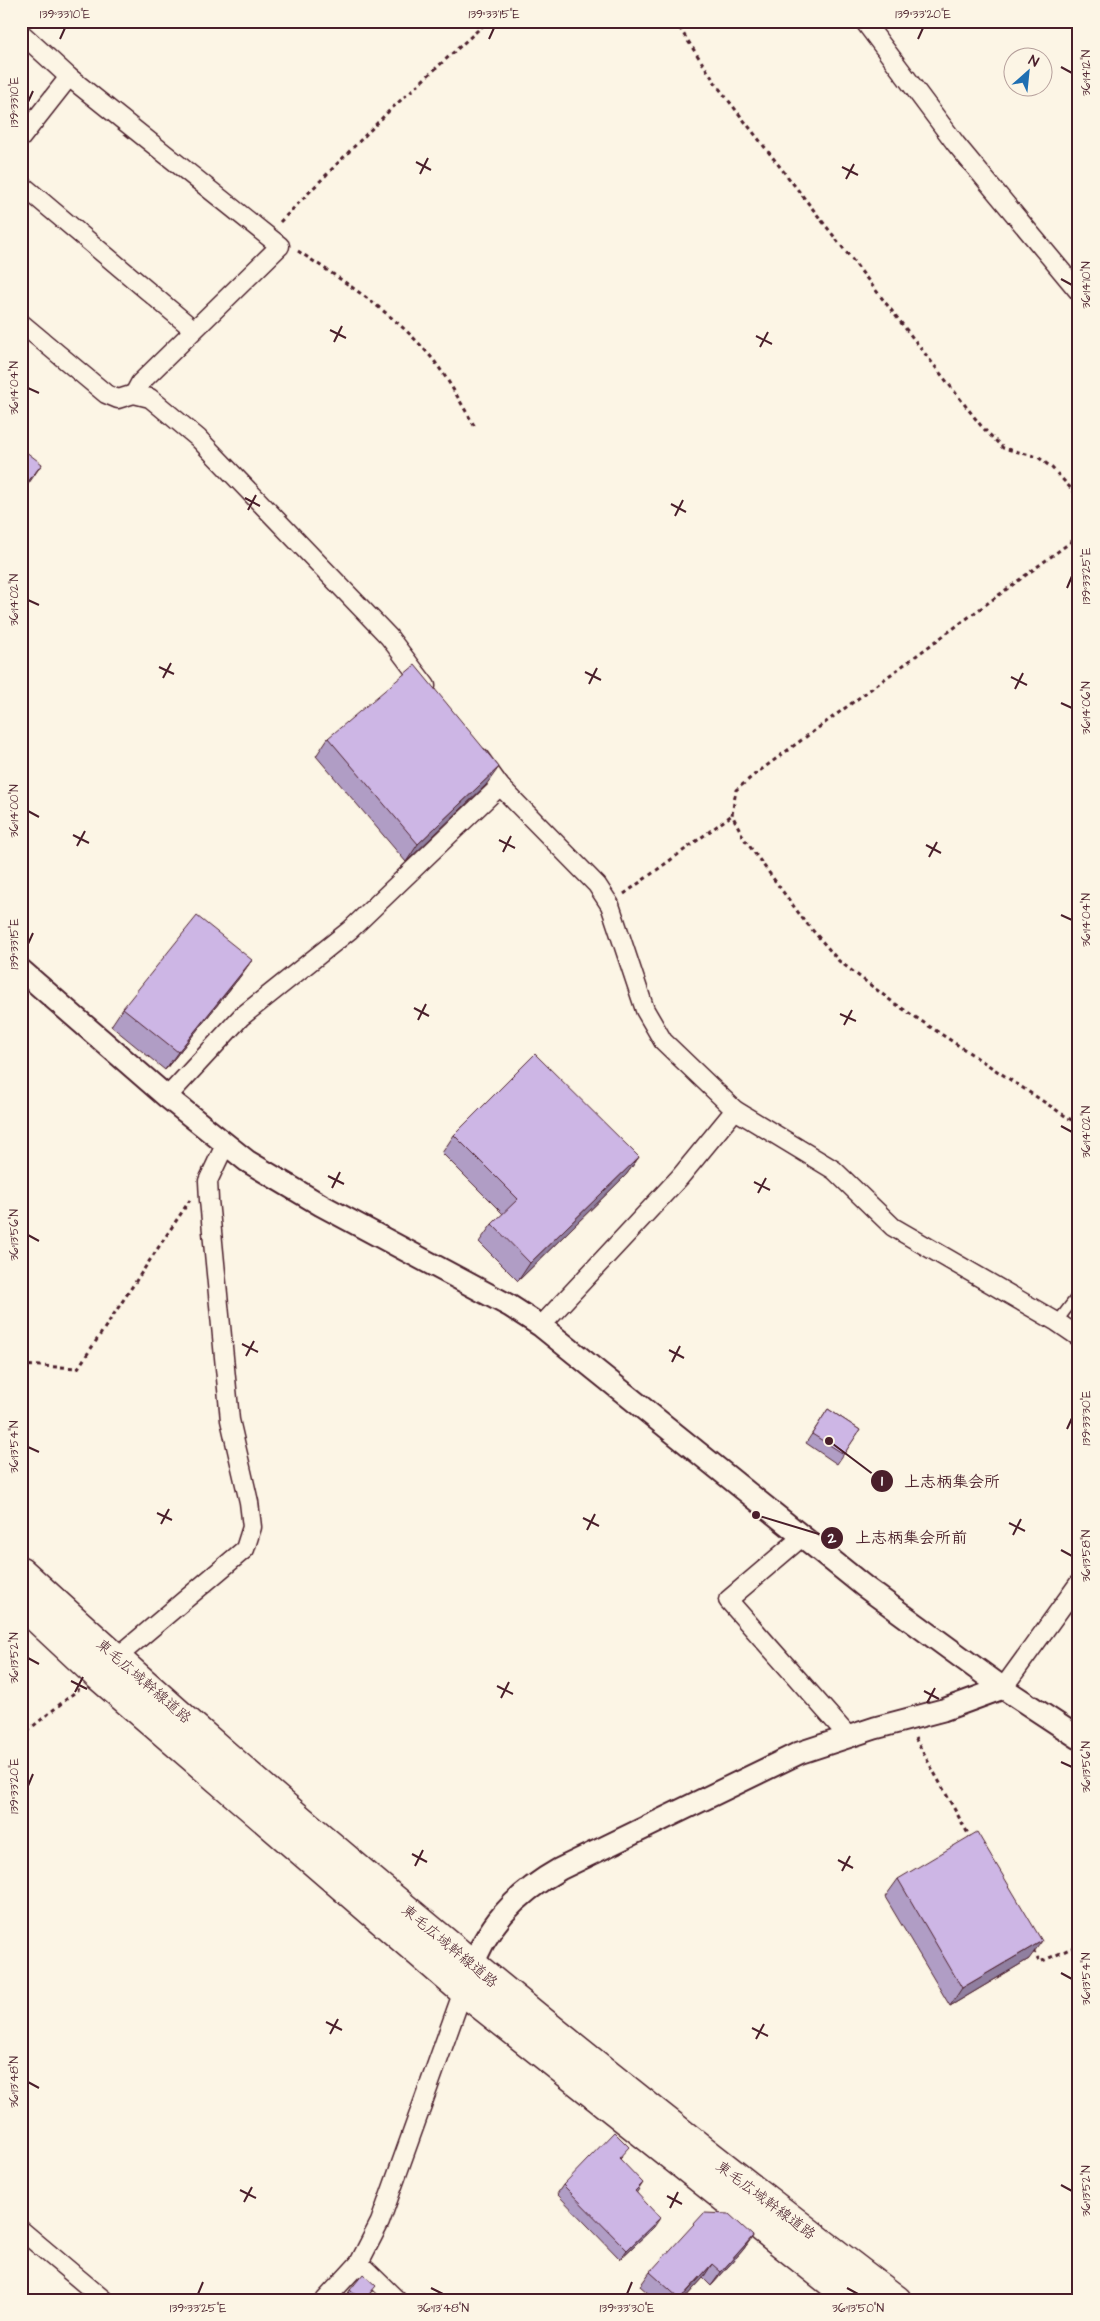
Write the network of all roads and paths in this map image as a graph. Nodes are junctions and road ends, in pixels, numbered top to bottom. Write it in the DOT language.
graph roads {
  1 [pos="488,21"];
  2 [pos="675,21"];
  3 [pos="864,21"];
  4 [pos="21,33"];
  5 [pos="69,78"];
  6 [pos="21,138"];
  7 [pos="21,184"];
  8 [pos="280,246"];
  9 [pos="1079,292"];
  10 [pos="21,323"];
  11 [pos="194,330"];
  12 [pos="134,394"];
  13 [pos="475,427"];
  14 [pos="1079,497"];
  15 [pos="1079,536"];
  16 [pos="434,697"];
  17 [pos="467,741"];
  18 [pos="500,786"];
  19 [pos="732,815"];
  20 [pos="610,905"];
  21 [pos="21,970"];
  22 [pos="166,1096"];
  23 [pos="735,1110"];
  24 [pos="1079,1125"];
  25 [pos="225,1145"];
  26 [pos="208,1181"];
  27 [pos="1079,1293"];
  28 [pos="1057,1322"];
  29 [pos="541,1326"];
  30 [pos="1079,1337"];
  31 [pos="21,1365"];
  32 [pos="802,1537"];
  33 [pos="21,1571"];
  34 [pos="1079,1583"];
  35 [pos="21,1604"];
  36 [pos="106,1666"];
  37 [pos="1002,1688"];
  38 [pos="905,1720"];
  39 [pos="21,1736"];
  40 [pos="848,1736"];
  41 [pos="1079,1738"];
  42 [pos="972,1841"];
  43 [pos="1079,1944"];
  44 [pos="1030,1945"];
  45 [pos="472,1966"];
  46 [pos="463,1991"];
  47 [pos="21,2230"];
  48 [pos="359,2263"];
  49 [pos="104,2300"];
  50 [pos="325,2300"];
  51 [pos="397,2300"];
  52 [pos="853,2300"];
  53 [pos="897,2300"];
  1 -- 8 [label="path"];
  2 -- 14 [label="path"];
  3 -- 9 [label="street"];
  4 -- 5 [label="street"];
  5 -- 6 [label="street"];
  5 -- 8 [label="street"];
  7 -- 11 [label="street"];
  8 -- 11 [label="street"];
  8 -- 13 [label="path"];
  10 -- 12 [label="street"];
  11 -- 12 [label="street"];
  12 -- 16 [label="street"];
  15 -- 19 [label="path"];
  17 -- 18 [label="street"];
  18 -- 20 [label="street"];
  18 -- 22 [label="street"];
  19 -- 20 [label="path"];
  19 -- 24 [label="path"];
  20 -- 23 [label="street"];
  21 -- 22 [label="street"];
  22 -- 25 [label="street"];
  23 -- 28 [label="street"];
  23 -- 29 [label="street"];
  25 -- 26 [label="street"];
  25 -- 29 [label="street"];
  26 -- 31 [label="path"];
  26 -- 36 [label="street"];
  27 -- 28 [label="lane"];
  28 -- 30 [label="street"];
  29 -- 32 [label="street"];
  32 -- 37 [label="street"];
  32 -- 40 [label="street"];
  33 -- 36 [label="highway, 東毛広域幹線道路"];
  34 -- 37 [label="street"];
  35 -- 36 [label="highway, 東毛広域幹線道路"];
  36 -- 39 [label="path"];
  36 -- 45 [label="highway, 東毛広域幹線道路"];
  36 -- 46 [label="highway, 東毛広域幹線道路"];
  37 -- 38 [label="street"];
  37 -- 41 [label="street"];
  38 -- 40 [label="street"];
  38 -- 42 [label="path"];
  40 -- 45 [label="street"];
  43 -- 44 [label="path"];
  45 -- 46 [label="street"];
  45 -- 53 [label="highway, 東毛広域幹線道路"];
  46 -- 48 [label="street"];
  46 -- 52 [label="highway, 東毛広域幹線道路"];
  47 -- 49 [label="street"];
  48 -- 50 [label="street"];
  48 -- 51 [label="street"];
}
